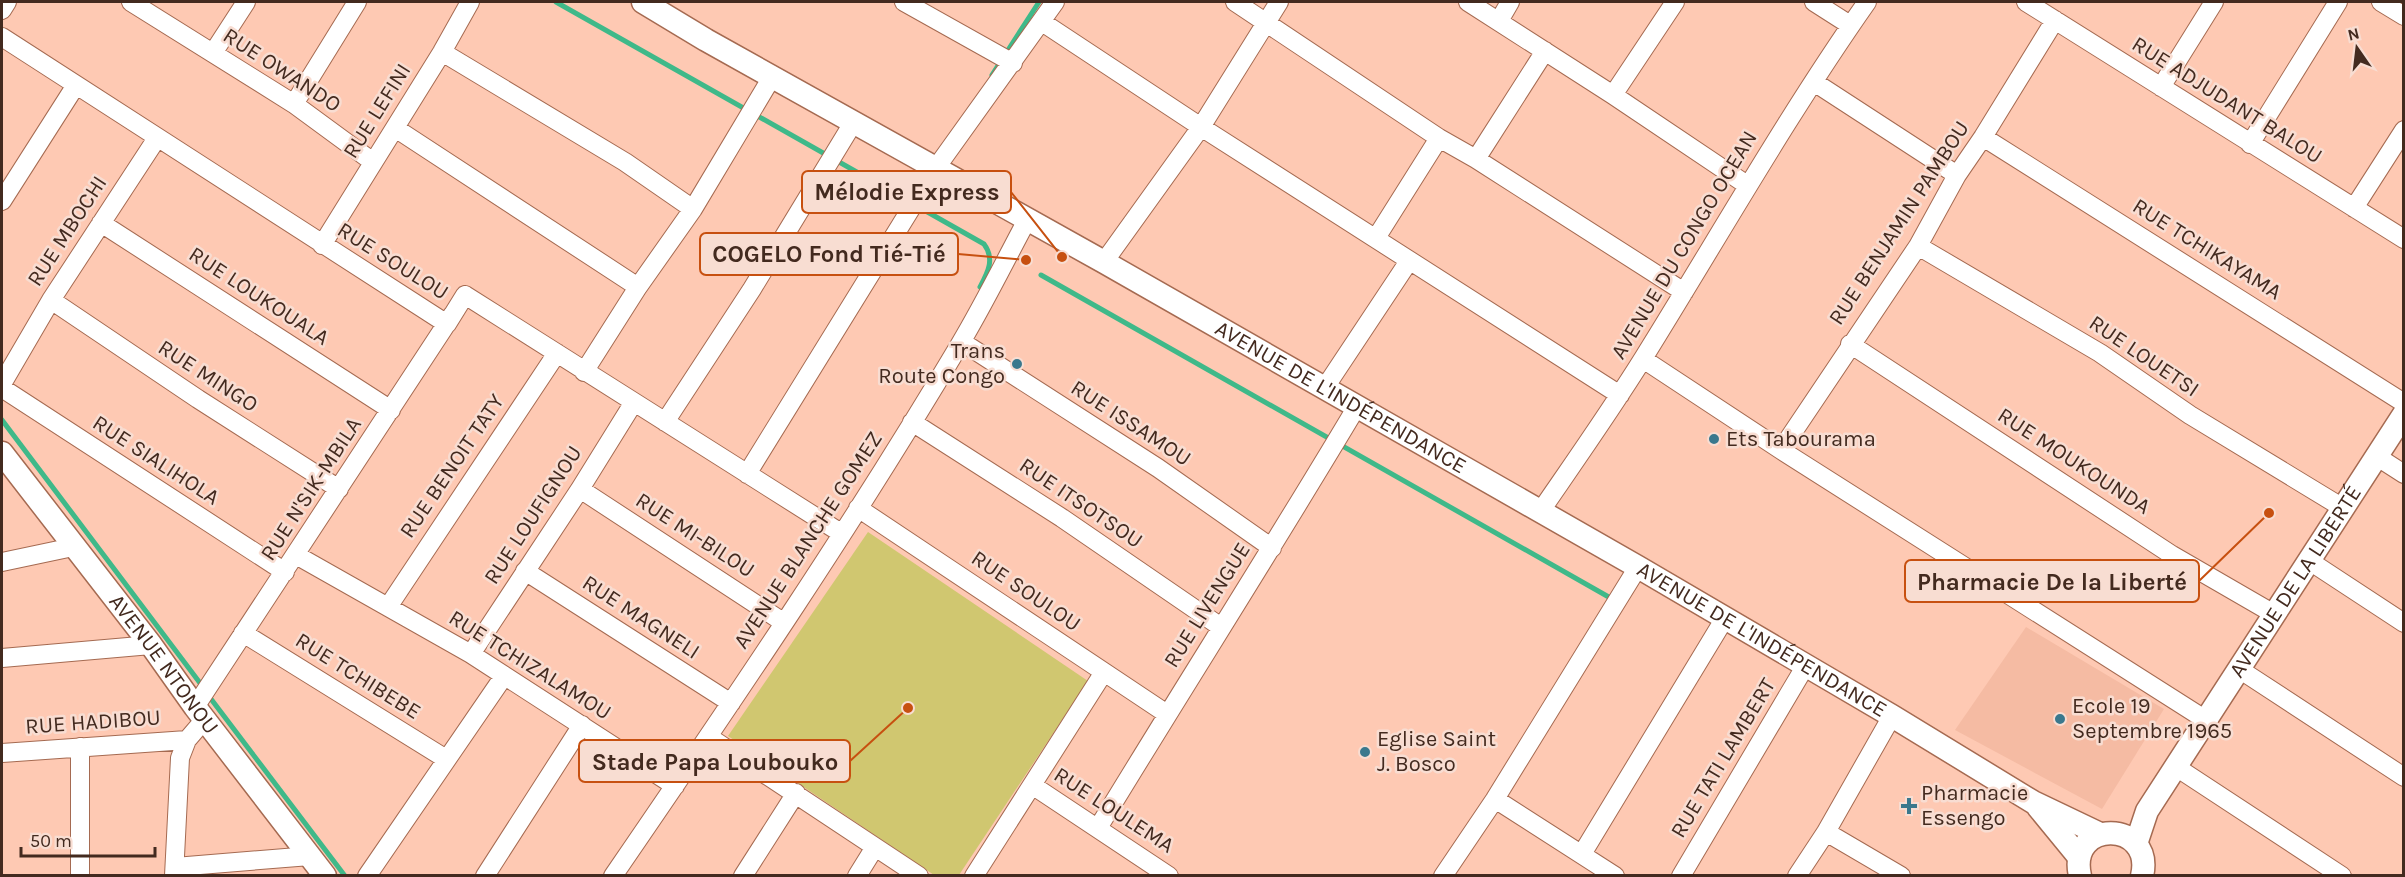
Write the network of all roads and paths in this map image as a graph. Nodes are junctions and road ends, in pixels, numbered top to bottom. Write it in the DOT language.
graph roads {
  1 [pos="7,2"];
  2 [pos="131,2"];
  3 [pos="246,2"];
  4 [pos="357,2"];
  5 [pos="470,2"];
  6 [pos="644,2"];
  7 [pos="904,2"];
  8 [pos="1055,2"];
  9 [pos="1234,2"];
  10 [pos="1279,2"];
  11 [pos="1468,2"];
  12 [pos="1510,2"];
  13 [pos="1676,2"];
  14 [pos="1814,2"];
  15 [pos="1867,2"];
  16 [pos="2026,2"];
  17 [pos="2214,2"];
  18 [pos="2338,2"];
  19 [pos="2381,2"];
  20 [pos="2,10"];
  21 [pos="2403,16"];
  22 [pos="2055,20"];
  23 [pos="1265,21"];
  24 [pos="1499,21"];
  25 [pos="1042,22"];
  26 [pos="1850,25"];
  27 [pos="2,37"];
  28 [pos="1545,51"];
  29 [pos="442,52"];
  30 [pos="213,53"];
  31 [pos="1013,63"];
  32 [pos="772,77"];
  33 [pos="1814,82"];
  34 [pos="76,85"];
  35 [pos="2161,87"];
  36 [pos="1613,95"];
  37 [pos="294,104"];
  38 [pos="853,123"];
  39 [pos="1201,127"];
  40 [pos="395,129"];
  41 [pos="2403,130"];
  42 [pos="1983,137"];
  43 [pos="157,138"];
  44 [pos="1439,138"];
  45 [pos="2250,144"];
  46 [pos="1476,159"];
  47 [pos="373,162"];
  48 [pos="936,168"];
  49 [pos="1957,175"];
  50 [pos="1748,185"];
  51 [pos="2,201"];
  52 [pos="2354,208"];
  53 [pos="693,209"];
  54 [pos="1027,220"];
  55 [pos="101,223"];
  56 [pos="1376,238"];
  57 [pos="2403,239"];
  58 [pos="322,245"];
  59 [pos="1918,246"];
  60 [pos="1409,261"];
  61 [pos="1104,262"];
  62 [pos="638,287"];
  63 [pos="1684,292"];
  64 [pos="465,295"];
  65 [pos="51,300"];
  66 [pos="962,342"];
  67 [pos="1850,344"];
  68 [pos="557,352"];
  69 [pos="1643,359"];
  70 [pos="584,372"];
  71 [pos="2,386"];
  72 [pos="1324,389"];
  73 [pos="1620,395"];
  74 [pos="634,402"];
  75 [pos="2403,403"];
  76 [pos="1356,408"];
  77 [pos="392,410"];
  78 [pos="2403,414"];
  79 [pos="665,422"];
  80 [pos="912,422"];
  81 [pos="1781,450"];
  82 [pos="2376,456"];
  83 [pos="3,457"];
  84 [pos="747,474"];
  85 [pos="2403,474"];
  86 [pos="339,489"];
  87 [pos="580,489"];
  88 [pos="2343,507"];
  89 [pos="858,508"];
  90 [pos="1540,512"];
  91 [pos="841,533"];
  92 [pos="73,547"];
  93 [pos="1272,548"];
  94 [pos="296,555"];
  95 [pos="2308,560"];
  96 [pos="2,562"];
  97 [pos="1638,567"];
  98 [pos="525,571"];
  99 [pos="285,572"];
  100 [pos="388,607"];
  101 [pos="2274,614"];
  102 [pos="1725,618"];
  103 [pos="783,622"];
  104 [pos="2403,623"];
  105 [pos="1221,627"];
  106 [pos="243,633"];
  107 [pos="151,645"];
  108 [pos="471,654"];
  109 [pos="2,658"];
  110 [pos="1806,665"];
  111 [pos="2239,669"];
  112 [pos="1104,672"];
  113 [pos="504,676"];
  114 [pos="731,703"];
  115 [pos="200,713"];
  116 [pos="1167,714"];
  117 [pos="1892,716"];
  118 [pos="2206,720"];
  119 [pos="582,725"];
  120 [pos="709,737"];
  121 [pos="187,740"];
  122 [pos="80,747"];
  123 [pos="2,753"];
  124 [pos="446,759"];
  125 [pos="2176,767"];
  126 [pos="2403,777"];
  127 [pos="1032,785"];
  128 [pos="675,786"];
  129 [pos="796,794"];
  130 [pos="1495,799"];
  131 [pos="2033,802"];
  132 [pos="1098,828"];
  133 [pos="1826,832"];
  134 [pos="2119,837"];
  135 [pos="875,847"];
  136 [pos="1582,854"];
  137 [pos="310,856"];
  138 [pos="2078,869"];
  139 [pos="175,872"];
  140 [pos="2148,873"];
  141 [pos="80,876"];
  142 [pos="325,876"];
  143 [pos="367,876"];
  144 [pos="485,876"];
  145 [pos="613,876"];
  146 [pos="743,876"];
  147 [pos="857,876"];
  148 [pos="919,876"];
  149 [pos="974,876"];
  150 [pos="1169,876"];
  151 [pos="1443,876"];
  152 [pos="1615,876"];
  153 [pos="1681,876"];
  154 [pos="1797,876"];
  155 [pos="1901,876"];
  156 [pos="2342,876"];
  1 -- 20 [label="street"];
  2 -- 30 [label="street, RUE OWANDO"];
  3 -- 30 [label="street"];
  4 -- 37 [label="street"];
  5 -- 29 [label="street, RUE LEFINI"];
  6 -- 32 [label="street, AVENUE DE L'INDÉPENDANCE"];
  7 -- 31 [label="street"];
  8 -- 25 [label="street"];
  9 -- 23 [label="street"];
  10 -- 23 [label="street"];
  11 -- 24 [label="street"];
  12 -- 24 [label="street"];
  13 -- 36 [label="street"];
  14 -- 26 [label="street"];
  15 -- 26 [label="street, AVENUE DU CONGO OCEAN"];
  16 -- 22 [label="street, RUE ADJUDANT BALOU"];
  17 -- 35 [label="street"];
  18 -- 45 [label="street"];
  19 -- 21 [label="street"];
  22 -- 35 [label="street, RUE ADJUDANT BALOU"];
  22 -- 42 [label="street, RUE BENJAMIN PAMBOU"];
  23 -- 39 [label="street"];
  23 -- 44 [label="street"];
  24 -- 28 [label="street"];
  25 -- 31 [label="street"];
  25 -- 39 [label="street"];
  26 -- 33 [label="street, AVENUE DU CONGO OCEAN"];
  27 -- 34 [label="street, RUE SOULOU"];
  28 -- 36 [label="street"];
  28 -- 46 [label="street"];
  29 -- 40 [label="street, RUE LEFINI"];
  29 -- 53 [label="street"];
  30 -- 37 [label="street, RUE OWANDO"];
  31 -- 48 [label="street"];
  32 -- 38 [label="street, AVENUE DE L'INDÉPENDANCE"];
  32 -- 53 [label="street"];
  33 -- 49 [label="street"];
  33 -- 50 [label="street, AVENUE DU CONGO OCEAN"];
  34 -- 43 [label="street, RUE SOULOU"];
  34 -- 51 [label="street"];
  35 -- 45 [label="street, RUE ADJUDANT BALOU"];
  36 -- 50 [label="street"];
  37 -- 47 [label="street, RUE OWANDO"];
  38 -- 48 [label="street, AVENUE DE L'INDÉPENDANCE"];
  38 -- 79 [label="street"];
  39 -- 56 [label="street"];
  39 -- 61 [label="street"];
  40 -- 47 [label="street, RUE LEFINI"];
  40 -- 62 [label="street"];
  41 -- 52 [label="street"];
  42 -- 49 [label="street, RUE BENJAMIN PAMBOU"];
  42 -- 75 [label="street, RUE TCHIKAYAMA"];
  43 -- 55 [label="street, RUE MBOCHI"];
  43 -- 58 [label="street, RUE SOULOU"];
  44 -- 46 [label="street"];
  44 -- 56 [label="street"];
  45 -- 52 [label="street, RUE ADJUDANT BALOU"];
  46 -- 63 [label="street"];
  47 -- 58 [label="street, RUE LEFINI"];
  48 -- 54 [label="street, AVENUE DE L'INDÉPENDANCE"];
  48 -- 84 [label="street"];
  49 -- 59 [label="street, RUE BENJAMIN PAMBOU"];
  50 -- 63 [label="street, AVENUE DU CONGO OCEAN"];
  52 -- 57 [label="street, RUE ADJUDANT BALOU"];
  53 -- 62 [label="street"];
  54 -- 61 [label="street, AVENUE DE L'INDÉPENDANCE"];
  54 -- 66 [label="street, AVENUE BLANCHE GOMEZ"];
  55 -- 65 [label="street, RUE MBOCHI"];
  55 -- 77 [label="street, RUE LOUKOUALA"];
  56 -- 60 [label="street"];
  58 -- 64 [label="street, RUE SOULOU"];
  59 -- 67 [label="street, RUE BENJAMIN PAMBOU"];
  59 -- 88 [label="street, RUE LOUETSI"];
  60 -- 72 [label="street"];
  60 -- 73 [label="street"];
  61 -- 72 [label="street, AVENUE DE L'INDÉPENDANCE"];
  62 -- 70 [label="street"];
  63 -- 69 [label="street, AVENUE DU CONGO OCEAN"];
  64 -- 68 [label="street, RUE SOULOU"];
  64 -- 77 [label="street, RUE N'SIK-MBILA"];
  65 -- 71 [label="street, RUE MBOCHI"];
  65 -- 86 [label="street, RUE MINGO"];
  66 -- 80 [label="street, AVENUE BLANCHE GOMEZ"];
  66 -- 93 [label="street, RUE ISSAMOU"];
  67 -- 81 [label="street, RUE BENJAMIN PAMBOU"];
  67 -- 101 [label="street, RUE MOUKOUNDA"];
  68 -- 70 [label="street, RUE SOULOU"];
  68 -- 100 [label="street, RUE BENOIT TATY"];
  69 -- 73 [label="street, AVENUE DU CONGO OCEAN"];
  69 -- 81 [label="street"];
  70 -- 74 [label="street, RUE SOULOU"];
  71 -- 99 [label="street, RUE SIALIHOLA"];
  72 -- 76 [label="street, AVENUE DE L'INDÉPENDANCE"];
  73 -- 90 [label="street, AVENUE DU CONGO OCEAN"];
  74 -- 79 [label="street, RUE SOULOU"];
  74 -- 87 [label="street, RUE LOUFIGNOU"];
  76 -- 90 [label="street, AVENUE DE L'INDÉPENDANCE"];
  76 -- 93 [label="street, RUE LIVENGUE"];
  77 -- 86 [label="street, RUE N'SIK-MBILA"];
  78 -- 82 [label="street, AVENUE DE LA LIBERTÉ"];
  79 -- 84 [label="street, RUE SOULOU"];
  80 -- 89 [label="street, AVENUE BLANCHE GOMEZ"];
  80 -- 105 [label="street, RUE ITSOTSOU"];
  81 -- 118 [label="street"];
  82 -- 85 [label="street"];
  82 -- 88 [label="street, AVENUE DE LA LIBERTÉ"];
  83 -- 92 [label="street, AVENUE NTONOU"];
  84 -- 91 [label="street, RUE SOULOU"];
  86 -- 94 [label="street, RUE N'SIK-MBILA"];
  87 -- 98 [label="street, RUE LOUFIGNOU"];
  87 -- 103 [label="street, RUE MI-BILOU"];
  88 -- 95 [label="street, AVENUE DE LA LIBERTÉ"];
  89 -- 91 [label="street, AVENUE BLANCHE GOMEZ"];
  89 -- 112 [label="street, RUE SOULOU"];
  90 -- 97 [label="street, AVENUE DE L'INDÉPENDANCE"];
  91 -- 103 [label="street, AVENUE BLANCHE GOMEZ"];
  92 -- 96 [label="street"];
  92 -- 107 [label="street, AVENUE NTONOU"];
  93 -- 105 [label="street, RUE LIVENGUE"];
  94 -- 99 [label="street, RUE N'SIK-MBILA"];
  94 -- 100 [label="street, RUE TCHIZALAMOU"];
  95 -- 101 [label="street, AVENUE DE LA LIBERTÉ"];
  95 -- 104 [label="street"];
  97 -- 102 [label="street, AVENUE DE L'INDÉPENDANCE"];
  97 -- 130 [label="street"];
  98 -- 108 [label="street, RUE LOUFIGNOU"];
  98 -- 114 [label="street, RUE MAGNELI"];
  99 -- 106 [label="street, RUE N'SIK-MBILA"];
  100 -- 108 [label="street, RUE TCHIZALAMOU"];
  101 -- 111 [label="street, AVENUE DE LA LIBERTÉ"];
  102 -- 110 [label="street, AVENUE DE L'INDÉPENDANCE"];
  102 -- 136 [label="street"];
  103 -- 114 [label="street, AVENUE BLANCHE GOMEZ"];
  105 -- 116 [label="street, RUE LIVENGUE"];
  106 -- 115 [label="street, RUE N'SIK-MBILA"];
  106 -- 124 [label="street, RUE TCHIBEBE"];
  107 -- 109 [label="street"];
  107 -- 115 [label="street, AVENUE NTONOU"];
  108 -- 113 [label="street, RUE TCHIZALAMOU"];
  110 -- 117 [label="street, AVENUE DE L'INDÉPENDANCE"];
  110 -- 153 [label="street, RUE TATI LAMBERT"];
  111 -- 118 [label="street, AVENUE DE LA LIBERTÉ"];
  111 -- 126 [label="street"];
  112 -- 116 [label="street, RUE SOULOU"];
  112 -- 127 [label="street"];
  113 -- 119 [label="street, RUE TCHIZALAMOU"];
  113 -- 124 [label="street"];
  114 -- 120 [label="street, AVENUE BLANCHE GOMEZ"];
  115 -- 121 [label="street, RUE N'SIK-MBILA"];
  115 -- 137 [label="street, AVENUE NTONOU"];
  116 -- 132 [label="street, RUE LIVENGUE"];
  117 -- 131 [label="street, AVENUE DE L'INDÉPENDANCE"];
  117 -- 133 [label="street"];
  118 -- 125 [label="street, AVENUE DE LA LIBERTÉ"];
  119 -- 128 [label="street, RUE TCHIZALAMOU"];
  119 -- 144 [label="street"];
  120 -- 128 [label="street, AVENUE BLANCHE GOMEZ"];
  120 -- 129 [label="street"];
  121 -- 122 [label="street, RUE HADIBOU"];
  121 -- 139 [label="street"];
  122 -- 123 [label="street, RUE HADIBOU"];
  122 -- 141 [label="street"];
  124 -- 143 [label="street"];
  125 -- 134 [label="street, AVENUE DE LA LIBERTÉ"];
  125 -- 156 [label="street"];
  127 -- 132 [label="street, RUE LOULEMA"];
  127 -- 149 [label="street"];
  128 -- 145 [label="street, AVENUE BLANCHE GOMEZ"];
  129 -- 135 [label="street"];
  129 -- 146 [label="street"];
  130 -- 136 [label="street"];
  130 -- 151 [label="street"];
  131 -- 134 [label="street, AVENUE DE L'INDÉPENDANCE"];
  131 -- 138 [label="street, AVENUE DE L'INDÉPENDANCE"];
  132 -- 150 [label="street, RUE LOULEMA"];
  133 -- 154 [label="street"];
  133 -- 155 [label="street"];
  134 -- 138 [label="street, AVENUE DE LA LIBERTÉ"];
  134 -- 140 [label="street"];
  135 -- 147 [label="street"];
  135 -- 148 [label="street"];
  136 -- 152 [label="street"];
  137 -- 139 [label="street"];
  137 -- 142 [label="street, AVENUE NTONOU"];
}
